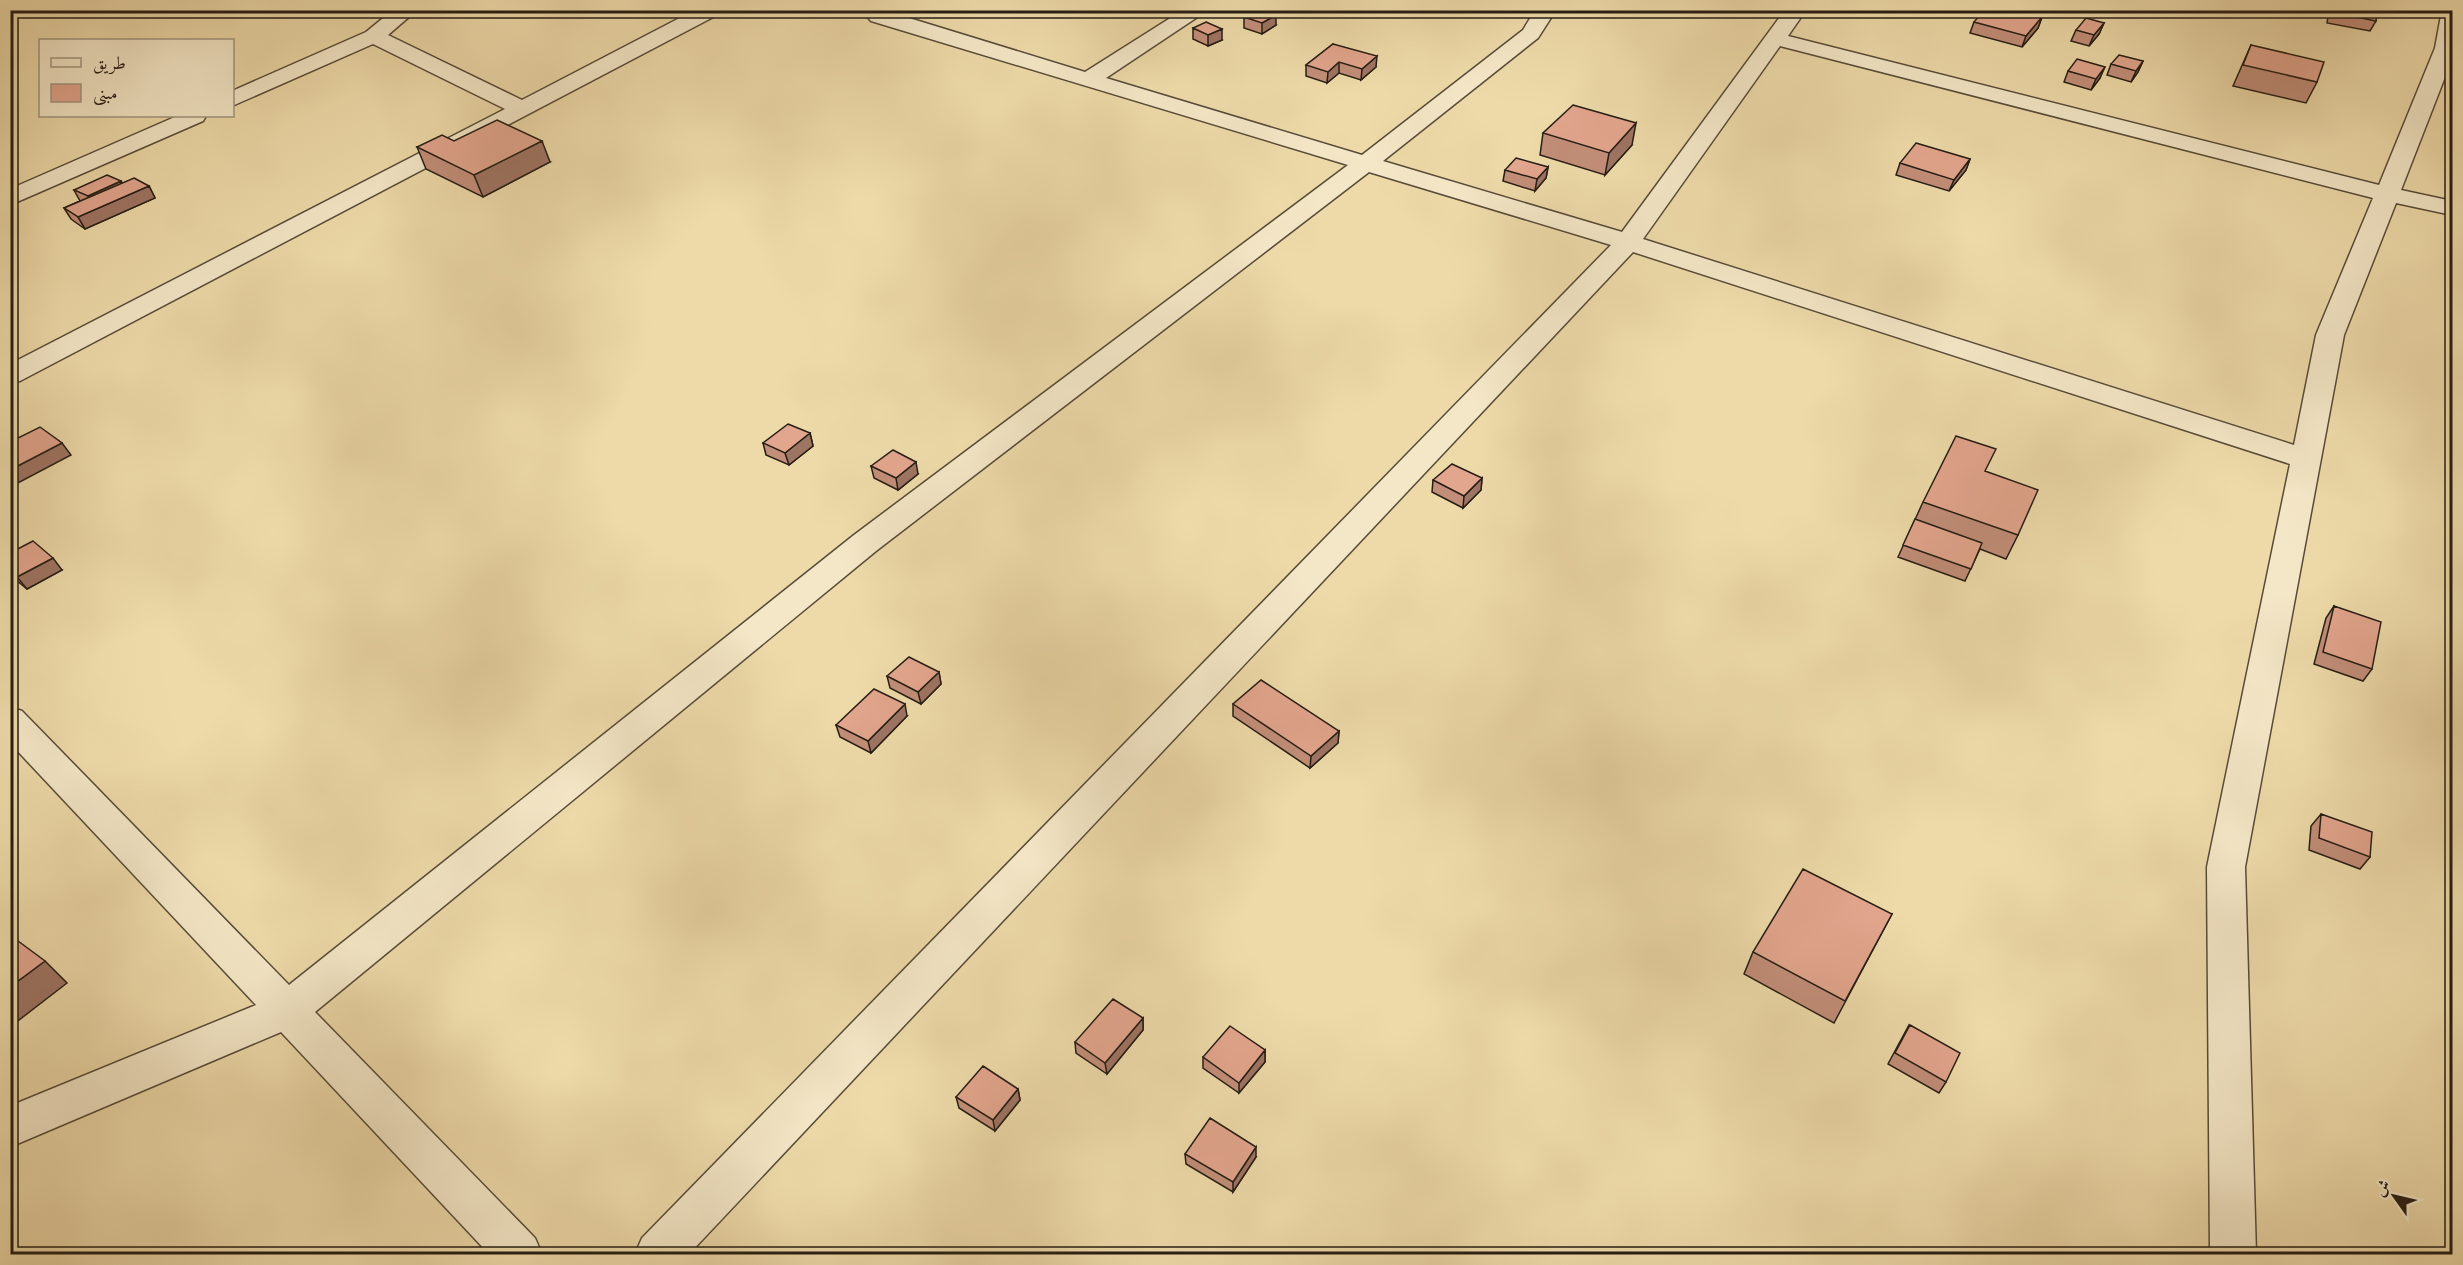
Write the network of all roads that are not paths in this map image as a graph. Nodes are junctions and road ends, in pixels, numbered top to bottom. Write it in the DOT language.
graph roads {
  1 [pos="407,10"];
  2 [pos="712,10"];
  3 [pos="871,10"];
  4 [pos="1198,10"];
  5 [pos="1546,10"];
  6 [pos="1796,10"];
  7 [pos="2452,10"];
  8 [pos="374,36"];
  9 [pos="1776,39"];
  10 [pos="1088,80"];
  11 [pos="234,98"];
  12 [pos="523,109"];
  13 [pos="193,117"];
  14 [pos="1365,164"];
  15 [pos="2387,194"];
  16 [pos="10,198"];
  17 [pos="2452,208"];
  18 [pos="1628,242"];
  19 [pos="10,375"];
  20 [pos="2306,459"];
  21 [pos="10,720"];
  22 [pos="287,1011"];
  23 [pos="10,1127"];
  24 [pos="519,1254"];
  25 [pos="658,1254"];
  26 [pos="2233,1254"];
  1 -- 8 [label="street"];
  2 -- 12 [label="street"];
  3 -- 10 [label="street"];
  4 -- 10 [label="street"];
  5 -- 14 [label="street"];
  6 -- 9 [label="street"];
  7 -- 15 [label="street"];
  8 -- 11 [label="street"];
  8 -- 12 [label="street"];
  9 -- 15 [label="street"];
  9 -- 18 [label="street"];
  10 -- 14 [label="street"];
  12 -- 19 [label="street"];
  13 -- 16 [label="street"];
  14 -- 18 [label="street"];
  14 -- 22 [label="street"];
  15 -- 17 [label="street"];
  15 -- 20 [label="street"];
  18 -- 20 [label="street"];
  18 -- 25 [label="street"];
  20 -- 26 [label="street"];
  21 -- 22 [label="street"];
  22 -- 23 [label="street"];
  22 -- 24 [label="street"];
}
